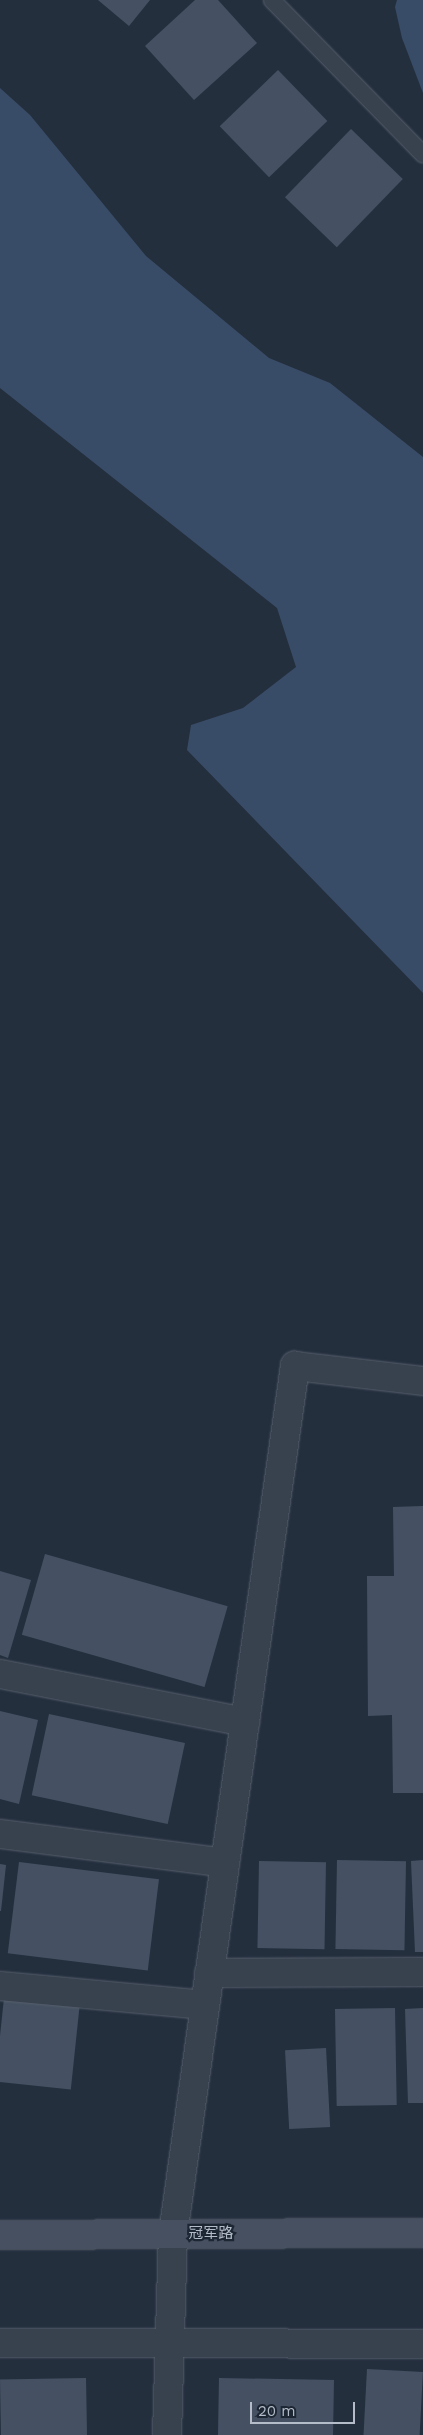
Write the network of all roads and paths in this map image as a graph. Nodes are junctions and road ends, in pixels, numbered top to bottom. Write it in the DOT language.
graph roads {
  1 [pos="272,0"];
  2 [pos="423,154"];
  3 [pos="423,1381"];
  4 [pos="0,1674"];
  5 [pos="245,1722"];
  6 [pos="0,1834"];
  7 [pos="225,1863"];
  8 [pos="423,1972"];
  9 [pos="209,1973"];
  10 [pos="0,1986"];
  11 [pos="205,2005"];
  12 [pos="423,2233"];
  13 [pos="173,2234"];
  14 [pos="0,2235"];
  15 [pos="0,2343"];
  16 [pos="170,2344"];
  17 [pos="423,2344"];
  18 [pos="167,2435"];
  1 -- 2 [label="lane"];
  3 -- 5 [label="street"];
  4 -- 5 [label="street"];
  5 -- 7 [label="street"];
  6 -- 7 [label="street"];
  7 -- 9 [label="street"];
  8 -- 9 [label="street"];
  9 -- 11 [label="street"];
  10 -- 11 [label="street"];
  11 -- 13 [label="street"];
  12 -- 13 [label="street, 冠军路"];
  13 -- 14 [label="street, 冠军路"];
  13 -- 16 [label="street"];
  15 -- 16 [label="street"];
  16 -- 17 [label="street"];
  16 -- 18 [label="street"];
}
